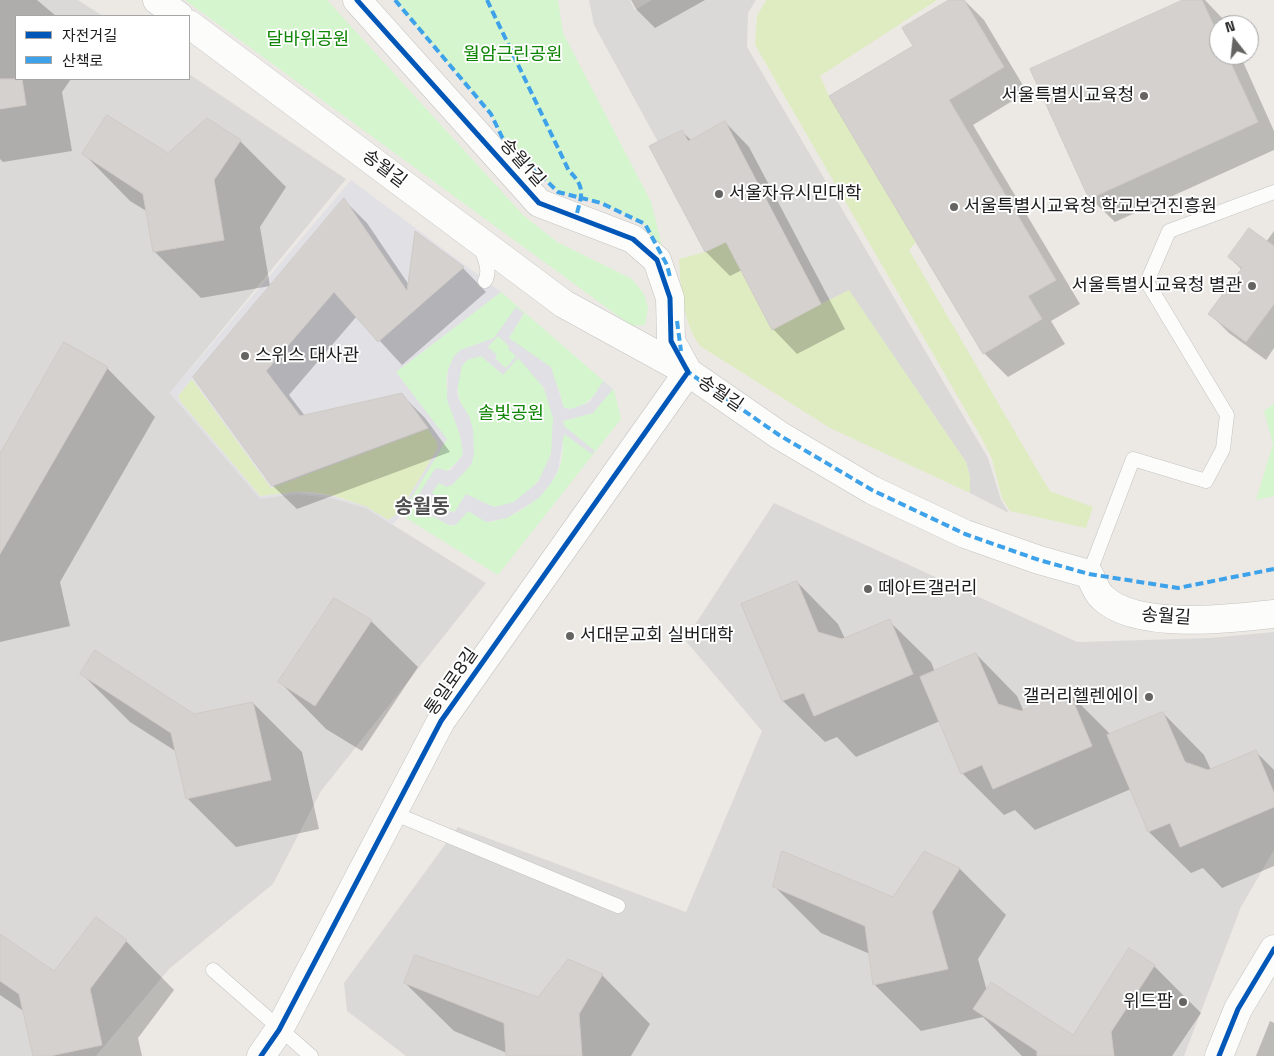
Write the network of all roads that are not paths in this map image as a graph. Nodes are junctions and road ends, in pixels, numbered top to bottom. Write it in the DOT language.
graph roads {
  1 [pos="157,0"];
  2 [pos="356,0"];
  3 [pos="178,15"];
  4 [pos="190,25"];
  5 [pos="1274,192"];
  6 [pos="688,372"];
  7 [pos="1089,574"];
  8 [pos="1274,614"];
  9 [pos="393,813"];
  10 [pos="618,906"];
  11 [pos="1274,948"];
  12 [pos="213,970"];
  13 [pos="280,1030"];
  14 [pos="261,1056"];
  15 [pos="311,1056"];
  16 [pos="1219,1056"];
  1 -- 3 [label="street"];
  2 -- 6 [label="street, 송월1길"];
  4 -- 6 [label="street, 송월길"];
  5 -- 7 [label="lane"];
  6 -- 7 [label="street, 송월길"];
  6 -- 9 [label="street, 통일로8길"];
  7 -- 8 [label="street, 송월길"];
  9 -- 10 [label="lane"];
  9 -- 13 [label="street, 통일로8길"];
  11 -- 16 [label="street"];
  12 -- 13 [label="lane"];
  13 -- 14 [label="street, 통일로8길"];
  13 -- 15 [label="lane"];
}
